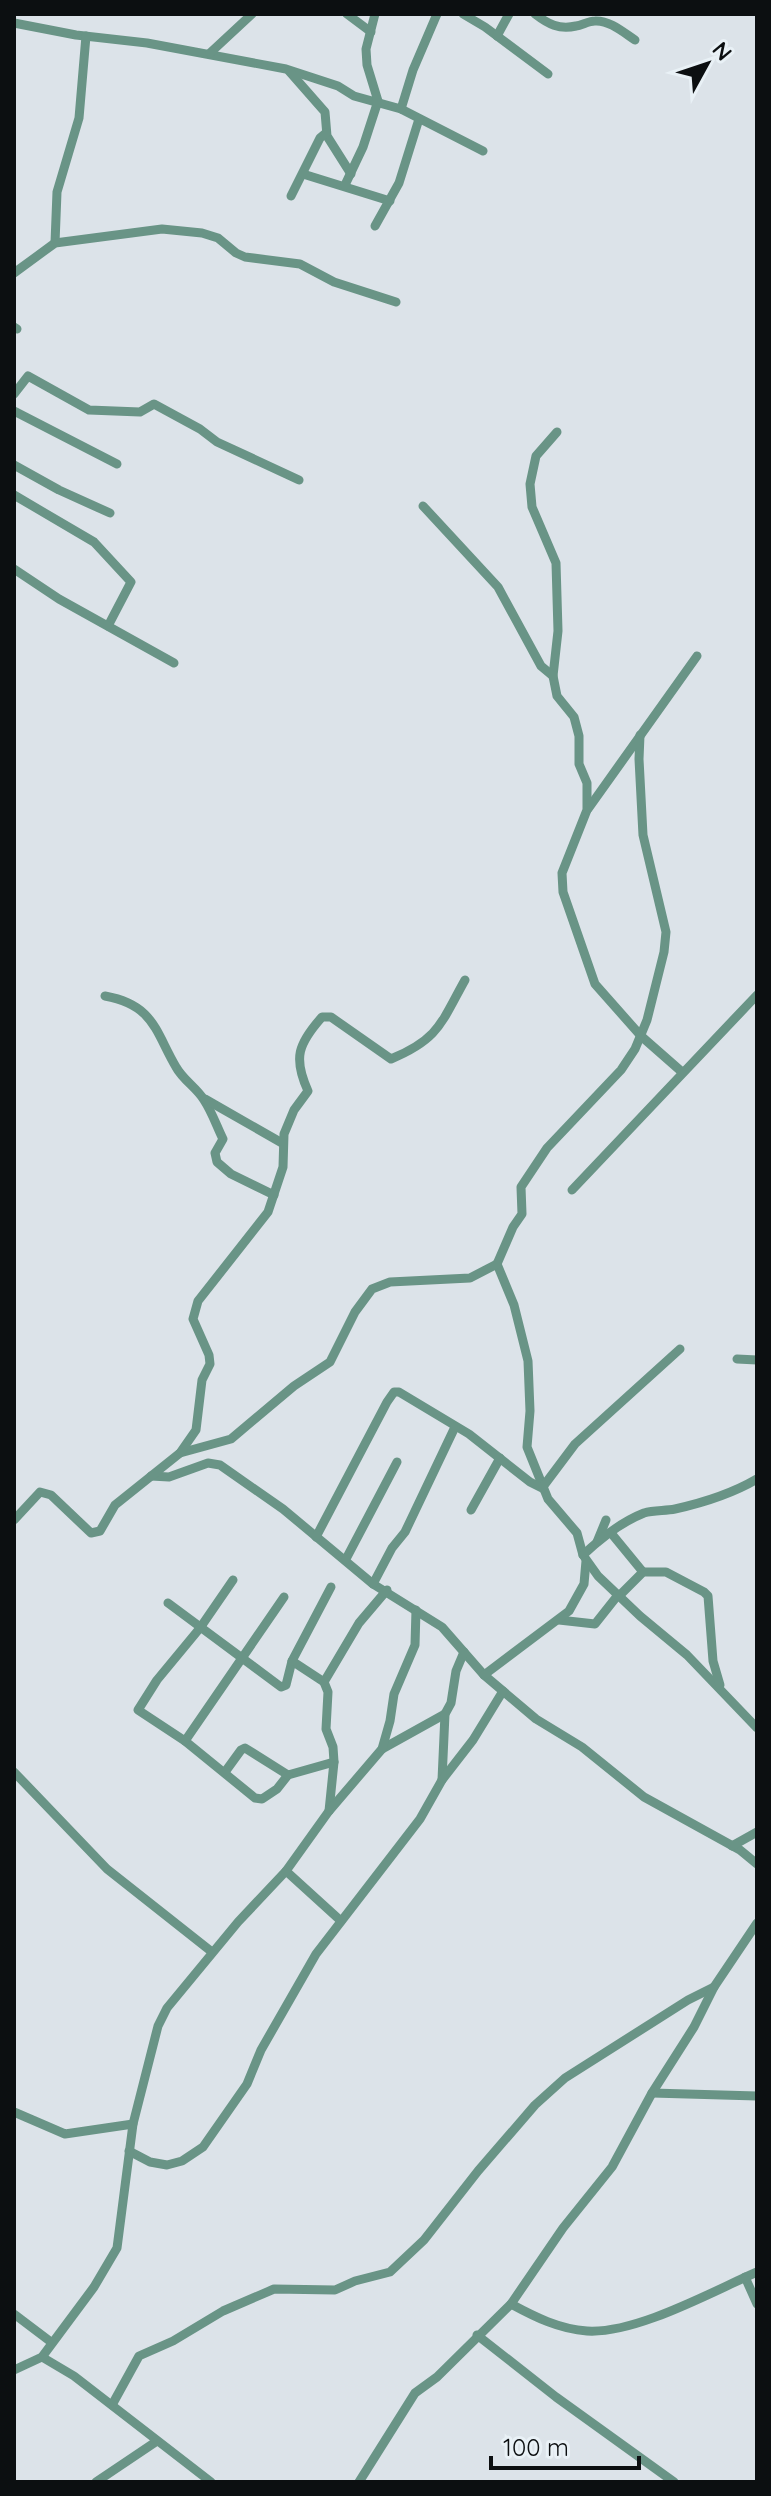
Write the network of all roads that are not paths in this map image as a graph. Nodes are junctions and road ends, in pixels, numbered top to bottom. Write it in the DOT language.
graph roads {
  1 [pos="252,14"];
  2 [pos="347,14"];
  3 [pos="375,14"];
  4 [pos="437,14"];
  5 [pos="463,14"];
  6 [pos="509,14"];
  7 [pos="535,14"];
  8 [pos="14,23"];
  9 [pos="371,32"];
  10 [pos="86,36"];
  11 [pos="497,36"];
  12 [pos="635,40"];
  13 [pos="210,53"];
  14 [pos="286,69"];
  15 [pos="548,74"];
  16 [pos="378,101"];
  17 [pos="401,109"];
  18 [pos="419,119"];
  19 [pos="326,133"];
  20 [pos="483,151"];
  21 [pos="303,174"];
  22 [pos="351,174"];
  23 [pos="345,185"];
  24 [pos="291,196"];
  25 [pos="390,201"];
  26 [pos="375,226"];
  27 [pos="55,243"];
  28 [pos="14,273"];
  29 [pos="396,302"];
  30 [pos="14,394"];
  31 [pos="14,411"];
  32 [pos="557,432"];
  33 [pos="117,464"];
  34 [pos="14,465"];
  35 [pos="299,480"];
  36 [pos="14,495"];
  37 [pos="423,506"];
  38 [pos="110,513"];
  39 [pos="14,569"];
  40 [pos="108,626"];
  41 [pos="697,656"];
  42 [pos="174,663"];
  43 [pos="553,676"];
  44 [pos="640,735"];
  45 [pos="587,810"];
  46 [pos="465,980"];
  47 [pos="757,995"];
  48 [pos="105,996"];
  49 [pos="641,1036"];
  50 [pos="682,1072"];
  51 [pos="203,1098"];
  52 [pos="282,1143"];
  53 [pos="572,1190"];
  54 [pos="274,1195"];
  55 [pos="497,1264"];
  56 [pos="680,1349"];
  57 [pos="737,1359"];
  58 [pos="757,1360"];
  59 [pos="455,1427"];
  60 [pos="180,1453"];
  61 [pos="500,1458"];
  62 [pos="397,1462"];
  63 [pos="150,1476"];
  64 [pos="757,1479"];
  65 [pos="542,1488"];
  66 [pos="471,1510"];
  67 [pos="14,1520"];
  68 [pos="610,1534"];
  69 [pos="316,1537"];
  70 [pos="597,1542"];
  71 [pos="584,1558"];
  72 [pos="346,1559"];
  73 [pos="643,1572"];
  74 [pos="586,1574"];
  75 [pos="598,1576"];
  76 [pos="233,1580"];
  77 [pos="373,1584"];
  78 [pos="331,1587"];
  79 [pos="387,1590"];
  80 [pos="619,1596"];
  81 [pos="284,1597"];
  82 [pos="168,1603"];
  83 [pos="572,1607"];
  84 [pos="416,1610"];
  85 [pos="559,1620"];
  86 [pos="573,1622"];
  87 [pos="200,1628"];
  88 [pos="464,1652"];
  89 [pos="241,1659"];
  90 [pos="292,1661"];
  91 [pos="484,1675"];
  92 [pos="324,1682"];
  93 [pos="722,1690"];
  94 [pos="503,1691"];
  95 [pos="445,1714"];
  96 [pos="757,1728"];
  97 [pos="185,1741"];
  98 [pos="382,1749"];
  99 [pos="334,1762"];
  100 [pos="14,1772"];
  101 [pos="225,1772"];
  102 [pos="288,1775"];
  103 [pos="442,1780"];
  104 [pos="329,1811"];
  105 [pos="757,1832"];
  106 [pos="732,1846"];
  107 [pos="757,1864"];
  108 [pos="286,1871"];
  109 [pos="341,1921"];
  110 [pos="757,1923"];
  111 [pos="212,1952"];
  112 [pos="714,1987"];
  113 [pos="652,2093"];
  114 [pos="757,2096"];
  115 [pos="14,2112"];
  116 [pos="133,2124"];
  117 [pos="129,2151"];
  118 [pos="757,2272"];
  119 [pos="745,2277"];
  120 [pos="511,2304"];
  121 [pos="757,2304"];
  122 [pos="14,2314"];
  123 [pos="477,2335"];
  124 [pos="51,2342"];
  125 [pos="42,2357"];
  126 [pos="14,2370"];
  127 [pos="112,2405"];
  128 [pos="157,2441"];
  129 [pos="96,2482"];
  130 [pos="211,2482"];
  131 [pos="359,2482"];
  132 [pos="674,2482"];
  1 -- 13 [label="street"];
  2 -- 9 [label="street"];
  3 -- 9 [label="street"];
  4 -- 17 [label="street"];
  5 -- 11 [label="street"];
  6 -- 11 [label="street"];
  7 -- 12 [label="street"];
  8 -- 10 [label="street"];
  9 -- 16 [label="street"];
  10 -- 13 [label="street"];
  10 -- 27 [label="street"];
  11 -- 15 [label="street"];
  13 -- 14 [label="street"];
  14 -- 16 [label="street"];
  14 -- 19 [label="street"];
  16 -- 17 [label="street"];
  16 -- 22 [label="street"];
  17 -- 18 [label="street"];
  18 -- 20 [label="street"];
  18 -- 25 [label="street"];
  19 -- 21 [label="street"];
  19 -- 22 [label="street"];
  21 -- 23 [label="street"];
  21 -- 24 [label="street"];
  22 -- 23 [label="street"];
  23 -- 25 [label="street"];
  25 -- 26 [label="street"];
  27 -- 28 [label="street"];
  27 -- 29 [label="street"];
  30 -- 35 [label="street"];
  31 -- 33 [label="street"];
  32 -- 43 [label="street"];
  34 -- 38 [label="street"];
  36 -- 40 [label="street"];
  37 -- 43 [label="street"];
  39 -- 40 [label="street"];
  40 -- 42 [label="street"];
  41 -- 44 [label="street"];
  43 -- 45 [label="street"];
  44 -- 45 [label="street"];
  44 -- 49 [label="street"];
  45 -- 49 [label="street"];
  46 -- 52 [label="street"];
  47 -- 50 [label="street"];
  48 -- 51 [label="street"];
  49 -- 50 [label="street"];
  49 -- 55 [label="street"];
  50 -- 53 [label="street"];
  51 -- 52 [label="street"];
  51 -- 54 [label="street"];
  52 -- 54 [label="street"];
  54 -- 60 [label="street"];
  55 -- 60 [label="street"];
  55 -- 65 [label="street"];
  56 -- 65 [label="street"];
  57 -- 58 [label="street"];
  59 -- 61 [label="street"];
  59 -- 69 [label="street"];
  59 -- 77 [label="street"];
  60 -- 63 [label="street"];
  61 -- 65 [label="street"];
  61 -- 66 [label="street"];
  62 -- 72 [label="street"];
  63 -- 67 [label="street"];
  63 -- 69 [label="street"];
  64 -- 68 [label="street"];
  65 -- 71 [label="street"];
  68 -- 70 [label="street"];
  68 -- 70 [label="street"];
  68 -- 73 [label="street"];
  69 -- 72 [label="street"];
  70 -- 71 [label="street"];
  71 -- 74 [label="street"];
  71 -- 75 [label="street"];
  72 -- 77 [label="street"];
  73 -- 80 [label="street"];
  73 -- 93 [label="street"];
  74 -- 75 [label="street"];
  74 -- 83 [label="street"];
  75 -- 80 [label="street"];
  76 -- 87 [label="street"];
  77 -- 79 [label="street"];
  78 -- 90 [label="street"];
  79 -- 84 [label="street"];
  79 -- 92 [label="street"];
  80 -- 86 [label="street"];
  80 -- 93 [label="street"];
  81 -- 89 [label="street"];
  82 -- 87 [label="street"];
  83 -- 85 [label="street"];
  83 -- 86 [label="street"];
  84 -- 88 [label="street"];
  84 -- 98 [label="street"];
  85 -- 86 [label="street"];
  85 -- 91 [label="street"];
  87 -- 89 [label="street"];
  87 -- 97 [label="street"];
  88 -- 91 [label="street"];
  88 -- 95 [label="street"];
  89 -- 90 [label="street"];
  89 -- 97 [label="street"];
  90 -- 92 [label="street"];
  91 -- 94 [label="street"];
  92 -- 99 [label="street"];
  93 -- 96 [label="street"];
  94 -- 103 [label="street"];
  94 -- 106 [label="street"];
  95 -- 98 [label="street"];
  95 -- 103 [label="street"];
  97 -- 101 [label="street"];
  98 -- 104 [label="street"];
  99 -- 102 [label="street"];
  99 -- 104 [label="street"];
  100 -- 111 [label="street"];
  101 -- 102 [label="street"];
  101 -- 102 [label="street"];
  103 -- 109 [label="street"];
  104 -- 108 [label="street"];
  105 -- 106 [label="street"];
  106 -- 107 [label="street"];
  108 -- 109 [label="street"];
  108 -- 111 [label="street"];
  109 -- 117 [label="street"];
  110 -- 112 [label="street"];
  111 -- 116 [label="street"];
  112 -- 113 [label="street"];
  112 -- 127 [label="street"];
  113 -- 114 [label="street"];
  113 -- 120 [label="street"];
  115 -- 116 [label="street"];
  116 -- 117 [label="street"];
  117 -- 124 [label="street"];
  118 -- 119 [label="street"];
  119 -- 120 [label="street"];
  119 -- 121 [label="street"];
  120 -- 123 [label="street"];
  122 -- 124 [label="street"];
  123 -- 131 [label="street"];
  123 -- 132 [label="street"];
  124 -- 125 [label="street"];
  125 -- 126 [label="street"];
  125 -- 127 [label="street"];
  127 -- 128 [label="street"];
  128 -- 129 [label="street"];
  128 -- 130 [label="street"];
}
